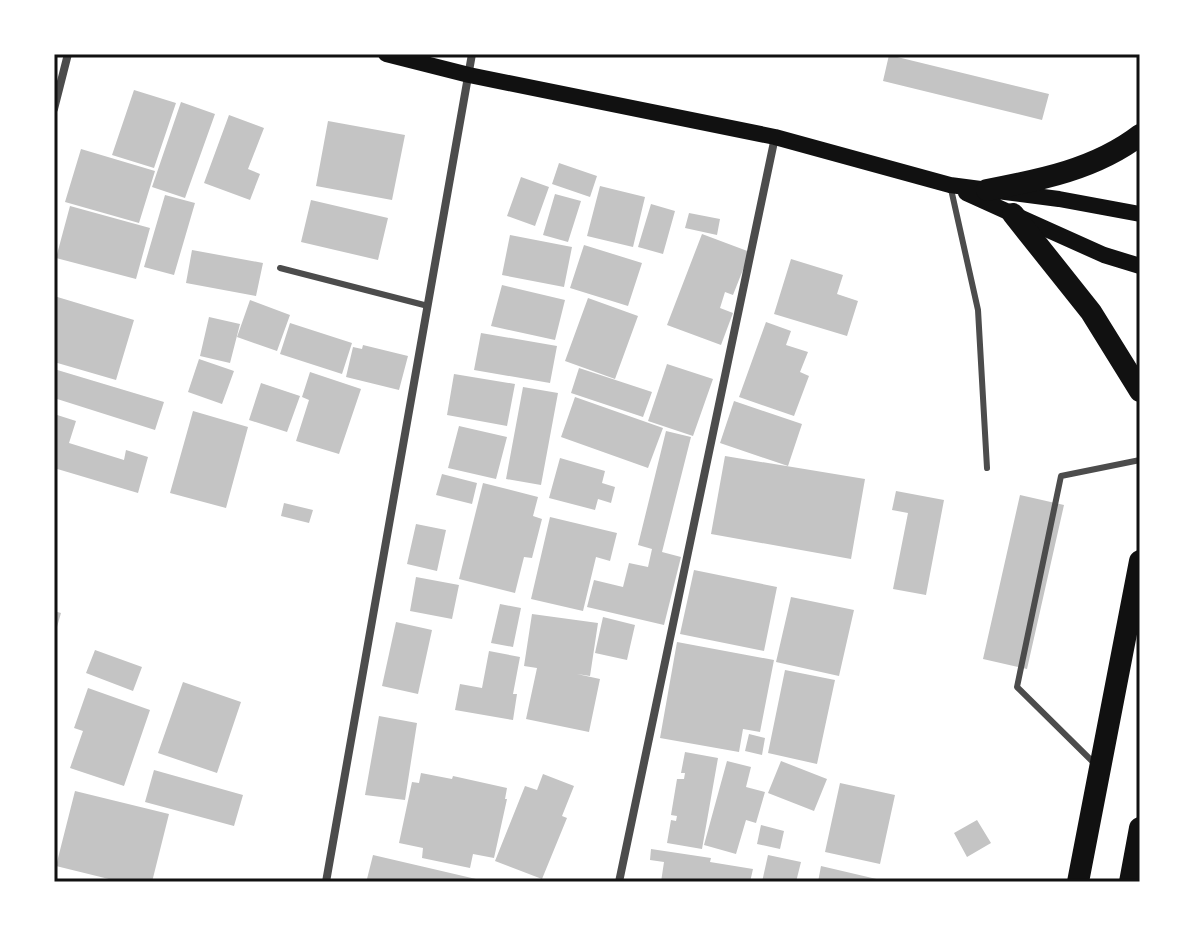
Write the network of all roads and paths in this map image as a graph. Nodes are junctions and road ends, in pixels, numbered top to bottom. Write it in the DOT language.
graph roads {
  1 [pos="68,54"];
  2 [pos="386,54"];
  3 [pos="472,54"];
  4 [pos="469,75"];
  5 [pos="54,109"];
  6 [pos="1140,135"];
  7 [pos="775,137"];
  8 [pos="950,185"];
  9 [pos="987,190"];
  10 [pos="1013,214"];
  11 [pos="1140,214"];
  12 [pos="1140,266"];
  13 [pos="280,268"];
  14 [pos="428,306"];
  15 [pos="1140,391"];
  16 [pos="1140,460"];
  17 [pos="987,468"];
  18 [pos="1140,561"];
  19 [pos="1100,769"];
  20 [pos="1140,828"];
  21 [pos="326,882"];
  22 [pos="619,882"];
  23 [pos="1078,882"];
  24 [pos="1130,882"];
  1 -- 5 [label="street"];
  2 -- 4 [label="main road"];
  3 -- 4 [label="street"];
  4 -- 7 [label="main road"];
  4 -- 14 [label="street"];
  6 -- 9 [label="highway"];
  7 -- 8 [label="main road"];
  7 -- 22 [label="street"];
  8 -- 9 [label="main road"];
  8 -- 10 [label="main road"];
  8 -- 17 [label="lane"];
  9 -- 11 [label="main road"];
  10 -- 12 [label="main road"];
  10 -- 15 [label="highway"];
  13 -- 14 [label="lane"];
  14 -- 21 [label="street"];
  16 -- 19 [label="lane"];
  18 -- 19 [label="highway"];
  19 -- 23 [label="highway"];
  20 -- 24 [label="highway"];
}
